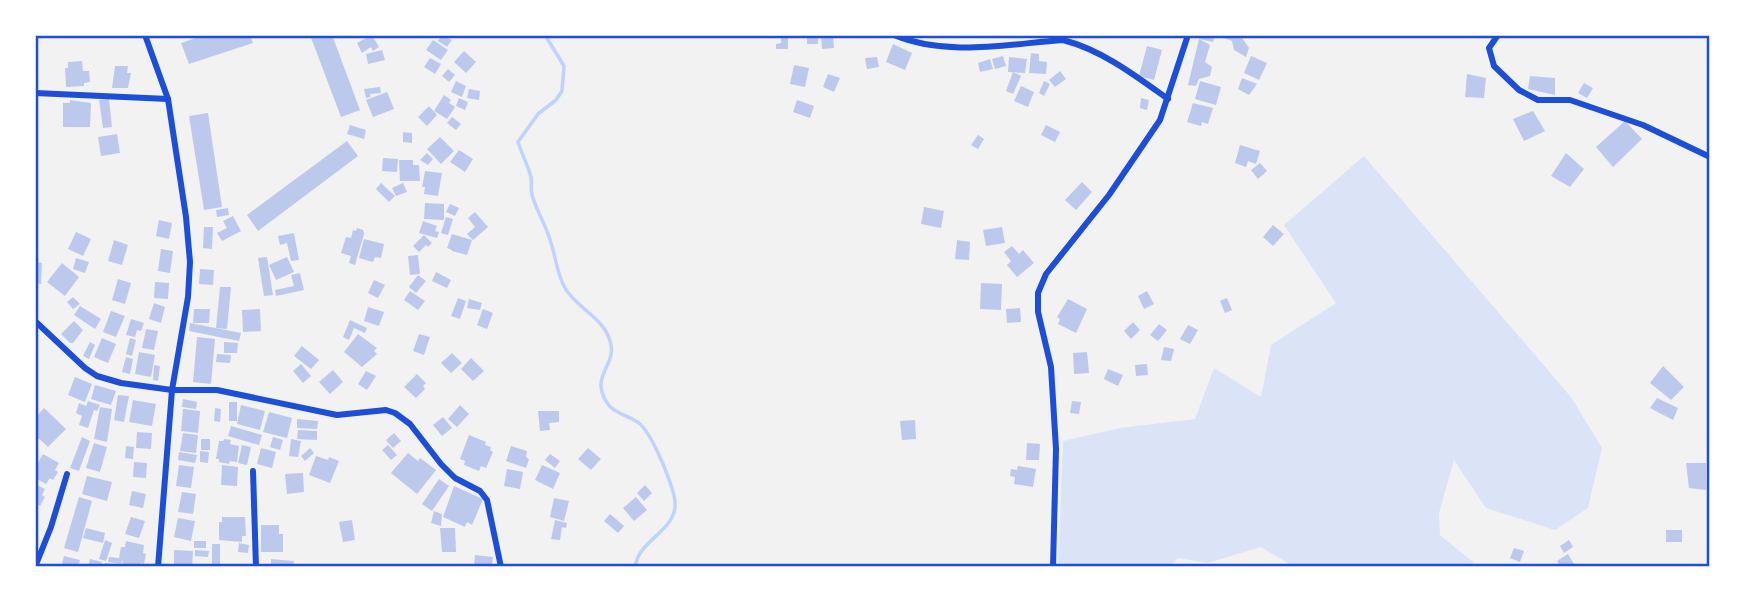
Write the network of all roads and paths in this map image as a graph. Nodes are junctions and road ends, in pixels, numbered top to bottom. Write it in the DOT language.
graph roads {
  1 [pos="145,35"];
  2 [pos="894,35"];
  3 [pos="1188,35"];
  4 [pos="1498,35"];
  5 [pos="35,93"];
  6 [pos="168,99"];
  7 [pos="1168,99"];
  8 [pos="1710,157"];
  9 [pos="35,321"];
  10 [pos="172,390"];
  11 [pos="253,471"];
  12 [pos="67,474"];
  13 [pos="35,567"];
  14 [pos="158,567"];
  15 [pos="256,567"];
  16 [pos="501,567"];
  17 [pos="1053,567"];
  1 -- 6 [label="street"];
  2 -- 7 [label="street"];
  3 -- 7 [label="street"];
  4 -- 8 [label="street"];
  5 -- 6 [label="street"];
  6 -- 10 [label="street"];
  7 -- 17 [label="street"];
  9 -- 10 [label="street"];
  10 -- 14 [label="street"];
  10 -- 16 [label="street"];
  11 -- 15 [label="street"];
  12 -- 13 [label="street"];
}
